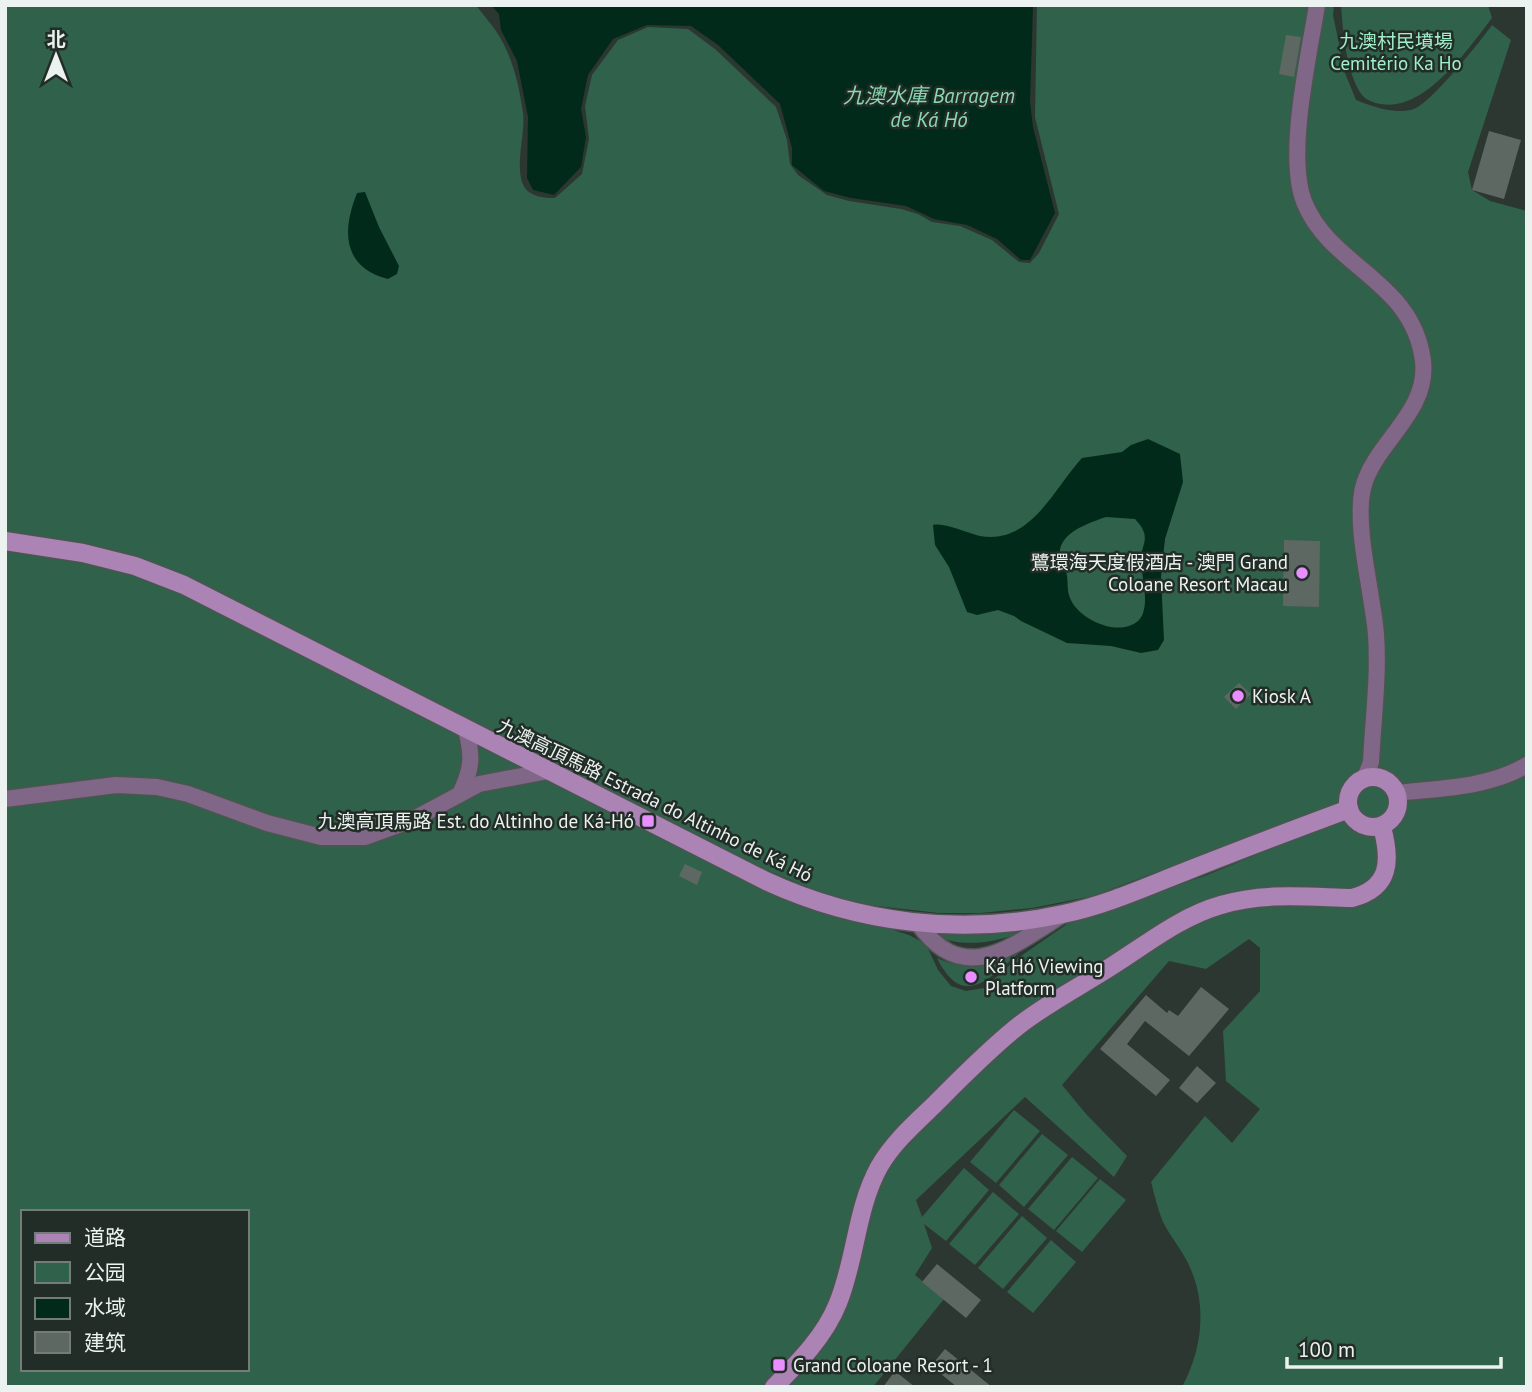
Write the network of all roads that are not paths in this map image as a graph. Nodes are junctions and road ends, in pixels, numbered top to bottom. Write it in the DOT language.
graph roads {
  1 [pos="1317,5"];
  2 [pos="5,541"];
  3 [pos="466,730"];
  4 [pos="1527,765"];
  5 [pos="548,771"];
  6 [pos="1372,773"];
  7 [pos="1397,793"];
  8 [pos="460,794"];
  9 [pos="5,799"];
  10 [pos="1349,809"];
  11 [pos="1382,827"];
  12 [pos="1064,914"];
  13 [pos="918,923"];
  14 [pos="774,1387"];
  1 -- 6 [label="street"];
  2 -- 3 [label="main road, 九澳高頂馬路 Estrada do Altinho de Ká Hó"];
  3 -- 5 [label="main road, 九澳高頂馬路 Estrada do Altinho de Ká Hó"];
  3 -- 8 [label="street"];
  4 -- 7 [label="street"];
  5 -- 8 [label="street"];
  5 -- 13 [label="main road, 九澳高頂馬路 Estrada do Altinho de Ká Hó"];
  6 -- 7 [label="main road"];
  6 -- 10 [label="main road"];
  7 -- 11 [label="main road"];
  8 -- 9 [label="street"];
  10 -- 11 [label="main road"];
  10 -- 12 [label="main road, 九澳高頂馬路 Estrada do Altinho de Ká Hó"];
  11 -- 14 [label="main road"];
  12 -- 13 [label="main road, 九澳高頂馬路 Estrada do Altinho de Ká Hó"];
  12 -- 13 [label="street"];
}
